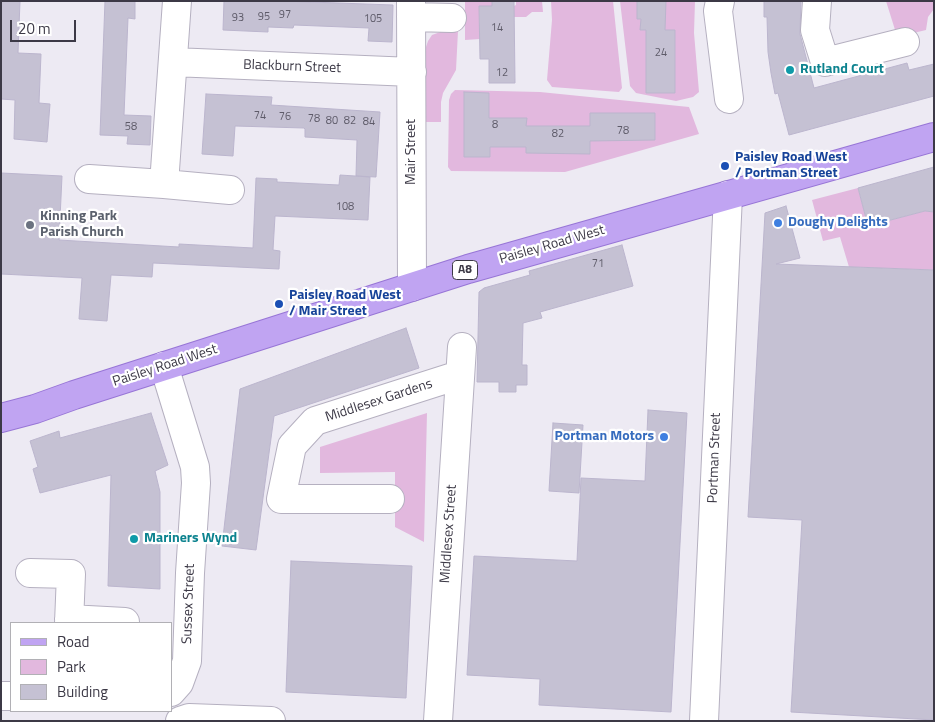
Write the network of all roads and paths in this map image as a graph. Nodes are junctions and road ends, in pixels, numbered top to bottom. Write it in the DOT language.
graph roads {
  1 [pos="177,1"];
  2 [pos="720,1"];
  3 [pos="817,1"];
  4 [pos="412,9"];
  5 [pos="452,18"];
  6 [pos="905,42"];
  7 [pos="173,62"];
  8 [pos="412,72"];
  9 [pos="730,99"];
  10 [pos="934,137"];
  11 [pos="89,179"];
  12 [pos="164,184"];
  13 [pos="230,190"];
  14 [pos="728,195"];
  15 [pos="412,287"];
  16 [pos="462,347"];
  17 [pos="164,366"];
  18 [pos="459,375"];
  19 [pos="1,418"];
  20 [pos="390,500"];
  21 [pos="30,573"];
  22 [pos="69,621"];
  23 [pos="97,622"];
  24 [pos="172,691"];
  25 [pos="180,721"];
  26 [pos="271,721"];
  27 [pos="438,721"];
  28 [pos="704,721"];
  1 -- 7 [label="street"];
  2 -- 9 [label="street"];
  3 -- 6 [label="street"];
  4 -- 5 [label="street, Mair Street"];
  4 -- 8 [label="street, Mair Street"];
  7 -- 8 [label="street, Blackburn Street"];
  7 -- 12 [label="street"];
  8 -- 15 [label="street, Mair Street"];
  10 -- 14 [label="main road, Paisley Road West / A8"];
  11 -- 12 [label="street"];
  12 -- 13 [label="street"];
  14 -- 15 [label="main road, Paisley Road West / A8"];
  14 -- 28 [label="street, Portman Street"];
  15 -- 17 [label="main road, Paisley Road West / A8"];
  16 -- 18 [label="street, Middlesex Street"];
  17 -- 19 [label="main road, Paisley Road West / A8"];
  17 -- 24 [label="street, Sussex Street"];
  18 -- 20 [label="street, Middlesex Gardens"];
  18 -- 27 [label="street, Middlesex Street"];
  21 -- 22 [label="street"];
  22 -- 23 [label="street"];
  25 -- 26 [label="street"];
}
